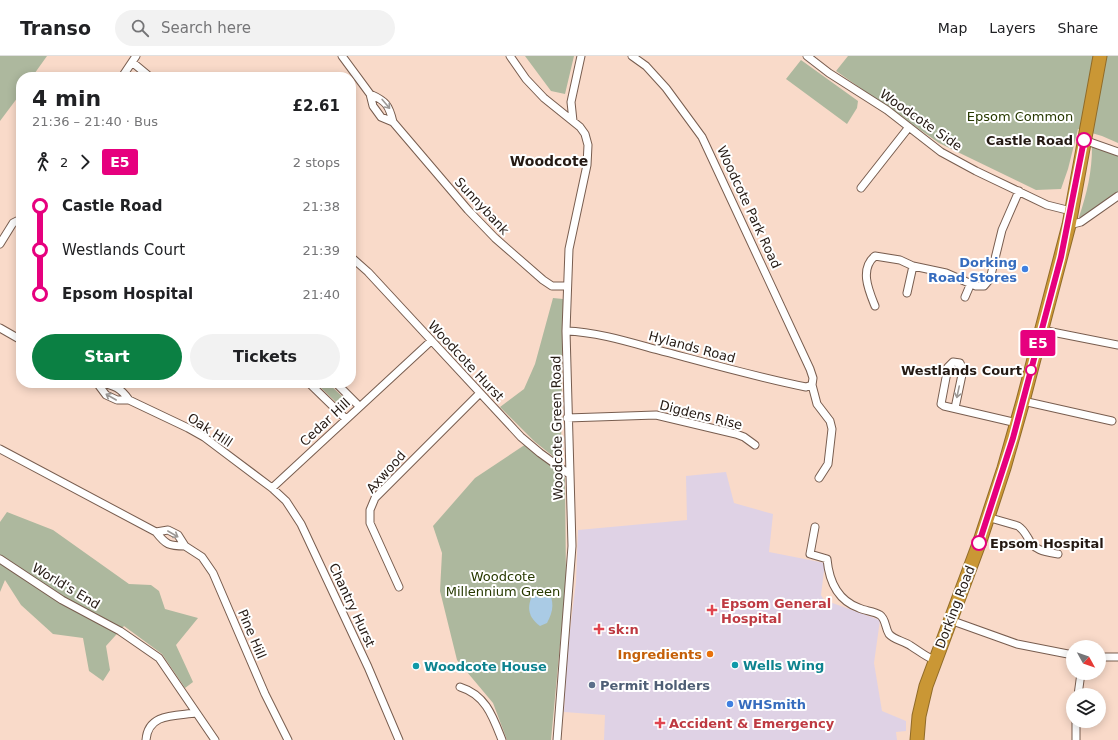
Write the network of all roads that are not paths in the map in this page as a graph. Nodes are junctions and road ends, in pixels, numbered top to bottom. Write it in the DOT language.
graph roads {
  1 [pos="342,56"];
  2 [pos="510,56"];
  3 [pos="581,56"];
  4 [pos="632,56"];
  5 [pos="807,56"];
  6 [pos="1100,56"];
  7 [pos="134,59"];
  8 [pos="125,72"];
  9 [pos="146,72"];
  10 [pos="354,72"];
  11 [pos="356,75"];
  12 [pos="370,94"];
  13 [pos="574,121"];
  14 [pos="393,122"];
  15 [pos="909,127"];
  16 [pos="1084,140"];
  17 [pos="1118,152"];
  18 [pos="861,188"];
  19 [pos="1019,191"];
  20 [pos="1118,196"];
  21 [pos="1071,211"];
  22 [pos="16,222"];
  23 [pos="1069,225"];
  24 [pos="0,244"];
  25 [pos="356,262"];
  26 [pos="913,266"];
  27 [pos="971,283"];
  28 [pos="567,286"];
  29 [pos="906,292"];
  30 [pos="965,298"];
  31 [pos="875,306"];
  32 [pos="0,328"];
  33 [pos="1042,330"];
  34 [pos="566,331"];
  35 [pos="16,337"];
  36 [pos="431,341"];
  37 [pos="1118,345"];
  38 [pos="812,385"];
  39 [pos="101,388"];
  40 [pos="119,388"];
  41 [pos="314,388"];
  42 [pos="341,388"];
  43 [pos="480,393"];
  44 [pos="129,400"];
  45 [pos="1023,401"];
  46 [pos="359,406"];
  47 [pos="955,408"];
  48 [pos="567,418"];
  49 [pos="346,419"];
  50 [pos="1112,421"];
  51 [pos="1017,423"];
  52 [pos="755,445"];
  53 [pos="0,449"];
  54 [pos="569,474"];
  55 [pos="819,478"];
  56 [pos="272,488"];
  57 [pos="987,518"];
  58 [pos="815,527"];
  59 [pos="156,532"];
  60 [pos="185,546"];
  61 [pos="1058,554"];
  62 [pos="0,559"];
  63 [pos="399,587"];
  64 [pos="950,620"];
  65 [pos="1066,654"];
  66 [pos="1106,657"];
  67 [pos="1118,657"];
  68 [pos="934,660"];
  69 [pos="460,686"];
  70 [pos="196,713"];
  71 [pos="1076,728"];
  72 [pos="146,740"];
  73 [pos="215,740"];
  74 [pos="288,740"];
  75 [pos="399,740"];
  76 [pos="502,740"];
  77 [pos="557,740"];
  78 [pos="917,740"];
  79 [pos="1076,740"];
  1 -- 10 [label="street, Sunnybank"];
  2 -- 13 [label="street"];
  3 -- 13 [label="street"];
  4 -- 38 [label="street, Woodcote Park Road"];
  5 -- 15 [label="street, Woodcote Side"];
  6 -- 16 [label="highway, Dorking Road"];
  7 -- 8 [label="street"];
  7 -- 9 [label="street"];
  11 -- 12 [label="street, Sunnybank"];
  12 -- 14 [label="street, Sunnybank, one-way"];
  12 -- 14 [label="street, Sunnybank"];
  13 -- 28 [label="street, Woodcote Green Road"];
  14 -- 28 [label="street, Sunnybank"];
  15 -- 18 [label="street"];
  15 -- 19 [label="street, Woodcote Side"];
  16 -- 17 [label="street"];
  16 -- 21 [label="highway, Dorking Road"];
  19 -- 21 [label="street, Woodcote Side"];
  19 -- 27 [label="street"];
  20 -- 23 [label="street"];
  21 -- 23 [label="highway, Dorking Road"];
  22 -- 24 [label="street"];
  23 -- 33 [label="highway, Dorking Road"];
  25 -- 36 [label="street, Woodcote Hurst"];
  26 -- 27 [label="street"];
  26 -- 29 [label="street"];
  26 -- 31 [label="street"];
  27 -- 30 [label="street"];
  28 -- 34 [label="street, Woodcote Green Road"];
  32 -- 35 [label="street"];
  33 -- 37 [label="street"];
  33 -- 45 [label="highway, Dorking Road"];
  34 -- 38 [label="street, Hylands Road"];
  34 -- 48 [label="street, Woodcote Green Road"];
  36 -- 43 [label="street, Woodcote Hurst"];
  36 -- 46 [label="street, Cedar Hill"];
  38 -- 55 [label="street, Woodcote Park Road"];
  44 -- 39 [label="street, Oak Hill, one-way"];
  40 -- 44 [label="street, Oak Hill"];
  41 -- 49 [label="street"];
  42 -- 46 [label="street"];
  43 -- 54 [label="street, Woodcote Hurst"];
  43 -- 63 [label="street, Axwood"];
  44 -- 56 [label="street, Oak Hill"];
  45 -- 50 [label="street"];
  45 -- 51 [label="highway, Dorking Road"];
  46 -- 49 [label="street, Cedar Hill"];
  47 -- 47 [label="street, one-way"];
  47 -- 51 [label="street"];
  48 -- 52 [label="street, Digdens Rise"];
  48 -- 54 [label="street, Woodcote Green Road"];
  49 -- 56 [label="street, Cedar Hill"];
  51 -- 57 [label="highway, Dorking Road"];
  53 -- 59 [label="street, Pine Hill"];
  54 -- 77 [label="street, Woodcote Green Road"];
  56 -- 75 [label="street, Chantry Hurst"];
  57 -- 61 [label="street"];
  57 -- 64 [label="highway, Dorking Road"];
  58 -- 68 [label="street"];
  59 -- 60 [label="street, Pine Hill"];
  59 -- 60 [label="street, Pine Hill, one-way"];
  60 -- 74 [label="street, Pine Hill"];
  62 -- 70 [label="street, World's End"];
  64 -- 65 [label="street"];
  64 -- 68 [label="highway, Dorking Road"];
  66 -- 67 [label="street"];
  68 -- 78 [label="highway, Dorking Road"];
  69 -- 76 [label="street"];
  70 -- 72 [label="street"];
  70 -- 73 [label="street, World's End"];
  71 -- 79 [label="street"];
}
